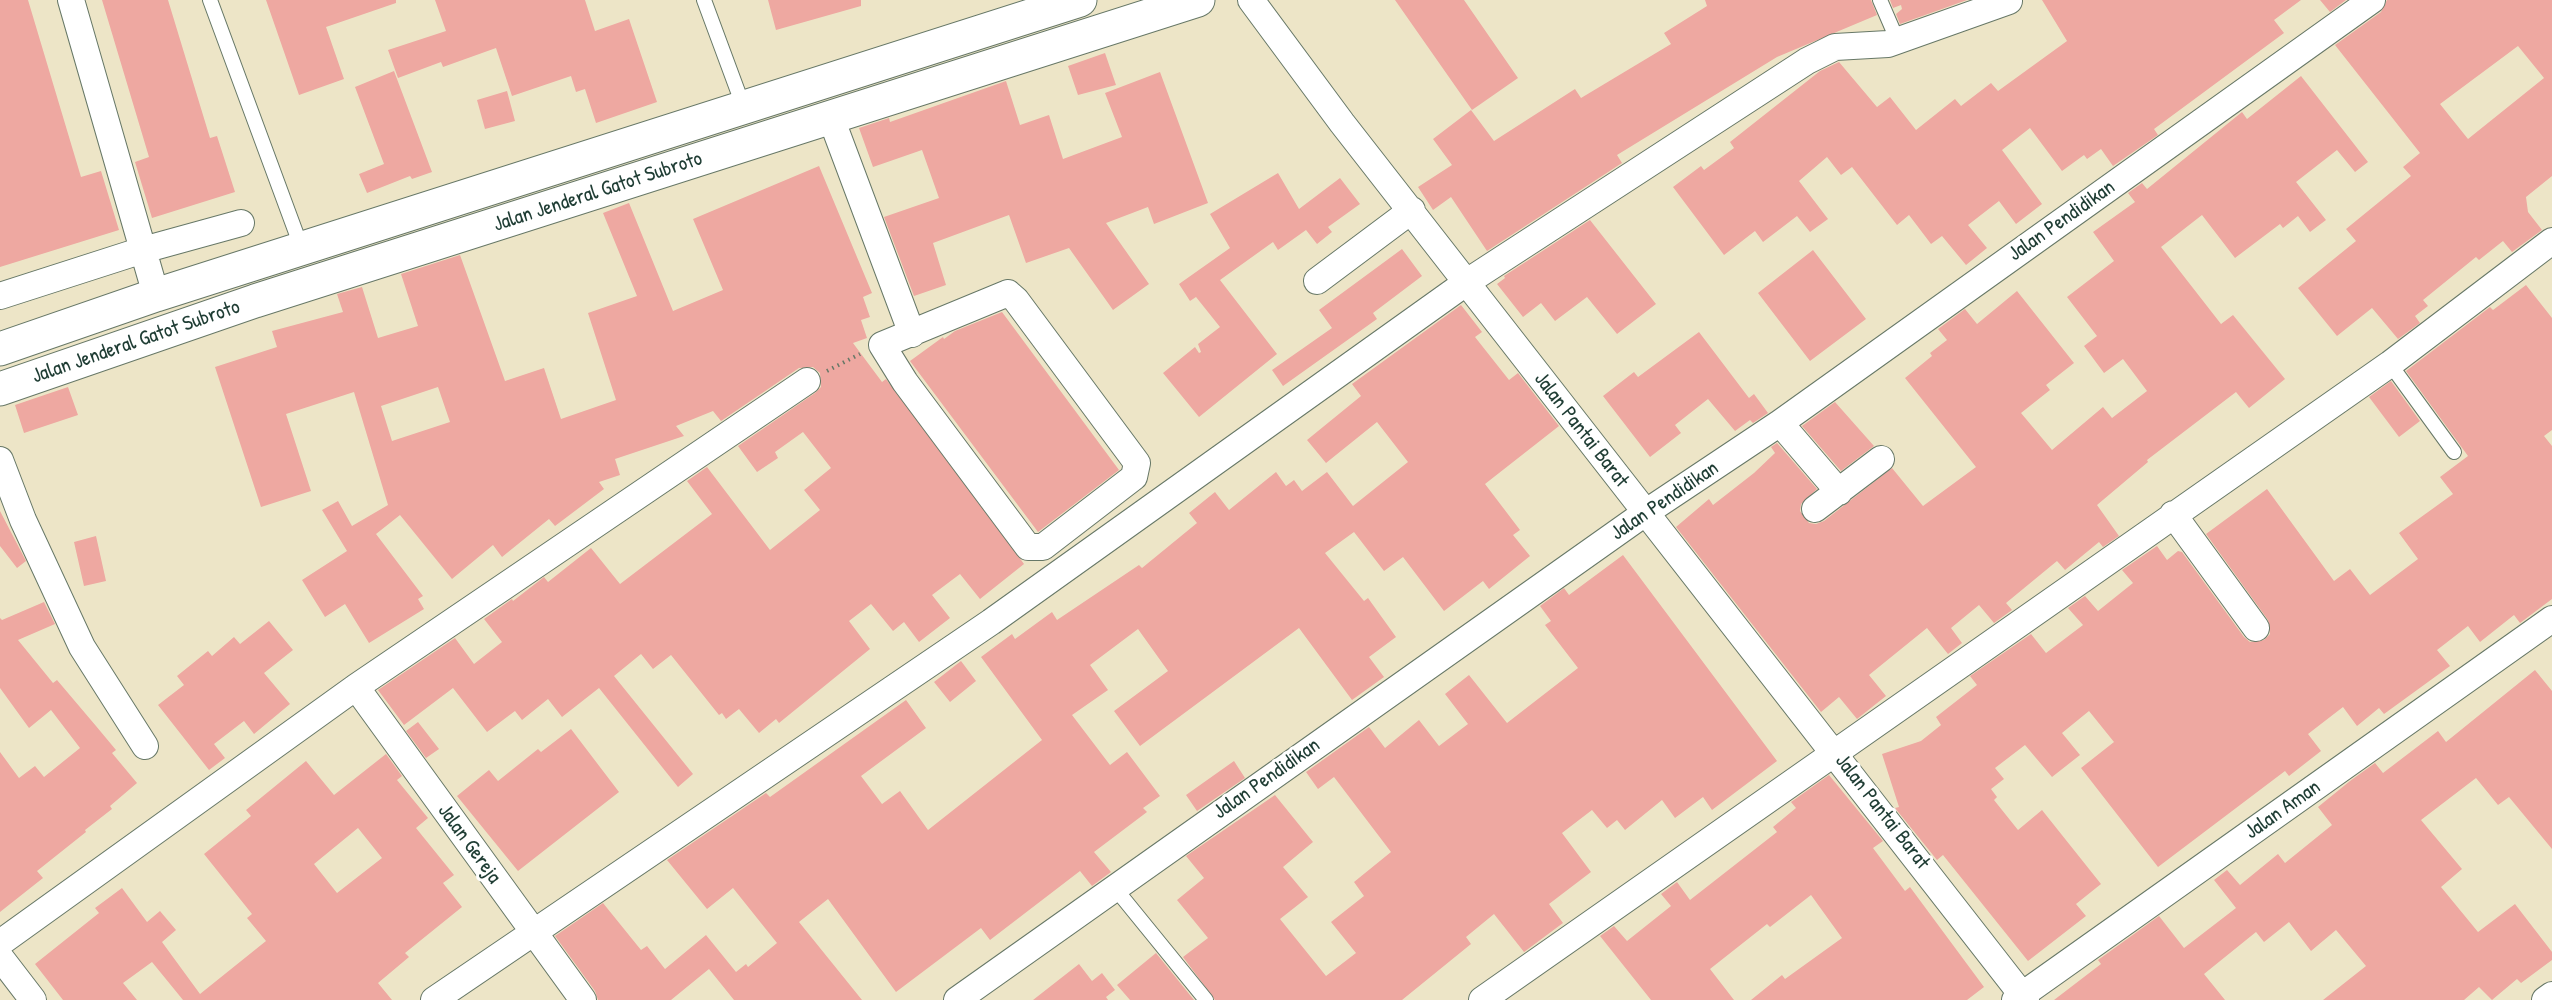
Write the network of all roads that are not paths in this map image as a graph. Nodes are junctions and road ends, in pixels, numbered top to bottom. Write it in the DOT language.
graph roads {
  1 [pos="71,0"];
  2 [pos="210,0"];
  3 [pos="704,0"];
  4 [pos="1080,0"];
  5 [pos="1198,0"];
  6 [pos="1251,0"];
  7 [pos="1880,0"];
  8 [pos="2372,0"];
  9 [pos="2008,1"];
  10 [pos="1936,27"];
  11 [pos="744,108"];
  12 [pos="831,118"];
  13 [pos="566,164"];
  14 [pos="576,200"];
  15 [pos="1412,210"];
  16 [pos="241,223"];
  17 [pos="2552,241"];
  18 [pos="302,249"];
  19 [pos="143,250"];
  20 [pos="1317,281"];
  21 [pos="1467,282"];
  22 [pos="156,295"];
  23 [pos="0,296"];
  24 [pos="912,334"];
  25 [pos="0,349"];
  26 [pos="2390,364"];
  27 [pos="807,381"];
  28 [pos="0,389"];
  29 [pos="1780,423"];
  30 [pos="2454,452"];
  31 [pos="1881,459"];
  32 [pos="0,460"];
  33 [pos="1839,492"];
  34 [pos="1815,509"];
  35 [pos="1646,513"];
  36 [pos="2173,514"];
  37 [pos="2552,619"];
  38 [pos="2256,628"];
  39 [pos="356,687"];
  40 [pos="145,746"];
  41 [pos="1836,752"];
  42 [pos="1114,887"];
  43 [pos="533,932"];
  44 [pos="0,943"];
  45 [pos="0,957"];
  46 [pos="2552,995"];
  47 [pos="2021,998"];
  48 [pos="33,1000"];
  49 [pos="434,1000"];
  50 [pos="583,1000"];
  51 [pos="957,1000"];
  52 [pos="1206,1000"];
  53 [pos="1482,1000"];
  54 [pos="2545,1000"];
  1 -- 19 [label="street"];
  2 -- 18 [label="lane"];
  3 -- 11 [label="lane"];
  4 -- 11 [label="highway, Jalan Jenderal Gatot Subroto"];
  5 -- 12 [label="highway, Jalan Jenderal Gatot Subroto"];
  6 -- 15 [label="street, Jalan Pantai Barat"];
  7 -- 10 [label="lane"];
  8 -- 29 [label="street, Jalan Pendidikan"];
  9 -- 10 [label="street"];
  10 -- 21 [label="street"];
  11 -- 13 [label="highway, Jalan Jenderal Gatot Subroto"];
  12 -- 14 [label="highway, Jalan Jenderal Gatot Subroto"];
  12 -- 24 [label="street"];
  13 -- 14 [label="highway"];
  13 -- 18 [label="highway, Jalan Jenderal Gatot Subroto"];
  14 -- 28 [label="highway, Jalan Jenderal Gatot Subroto"];
  15 -- 20 [label="street"];
  15 -- 21 [label="street, Jalan Pantai Barat"];
  16 -- 19 [label="street"];
  17 -- 26 [label="street"];
  18 -- 22 [label="highway, Jalan Jenderal Gatot Subroto"];
  19 -- 22 [label="street"];
  19 -- 23 [label="street"];
  21 -- 35 [label="street, Jalan Pantai Barat"];
  21 -- 43 [label="street"];
  22 -- 25 [label="highway, Jalan Jenderal Gatot Subroto"];
  24 -- 24 [label="street"];
  26 -- 30 [label="lane"];
  26 -- 36 [label="street"];
  27 -- 39 [label="street"];
  29 -- 33 [label="street"];
  29 -- 35 [label="street, Jalan Pendidikan"];
  31 -- 33 [label="street"];
  32 -- 40 [label="street"];
  33 -- 34 [label="street"];
  35 -- 41 [label="street, Jalan Pantai Barat"];
  35 -- 42 [label="street, Jalan Pendidikan"];
  36 -- 38 [label="street"];
  36 -- 41 [label="street"];
  37 -- 47 [label="street, Jalan Aman"];
  39 -- 43 [label="street, Jalan Gereja"];
  39 -- 44 [label="street"];
  41 -- 47 [label="street, Jalan Pantai Barat"];
  41 -- 53 [label="street"];
  42 -- 51 [label="street, Jalan Pendidikan"];
  42 -- 52 [label="lane"];
  43 -- 49 [label="street"];
  43 -- 50 [label="street, Jalan Gereja"];
  45 -- 48 [label="street"];
  46 -- 54 [label="street"];
}
